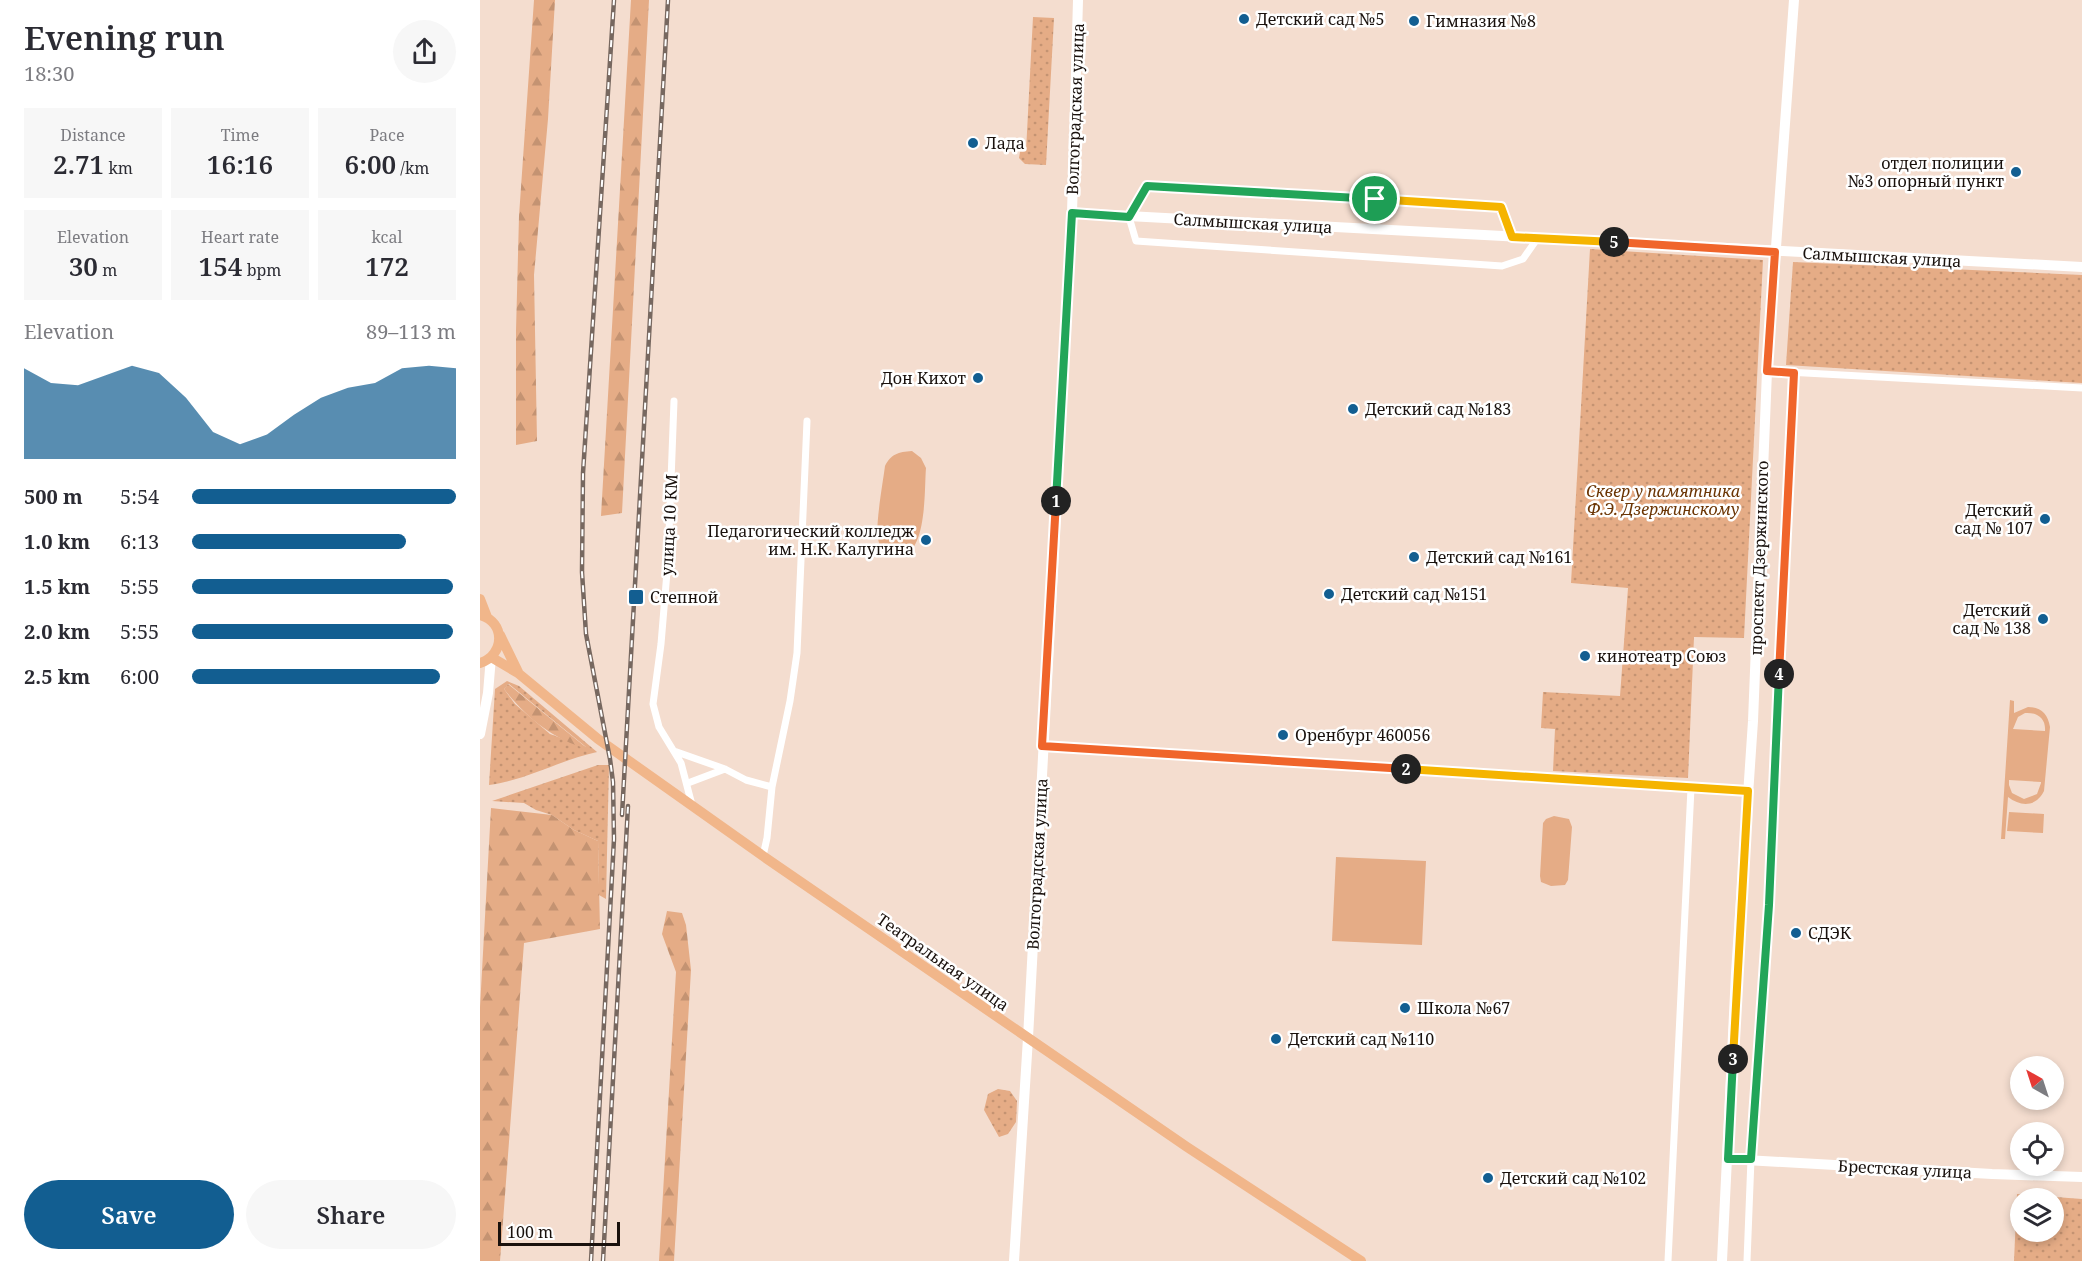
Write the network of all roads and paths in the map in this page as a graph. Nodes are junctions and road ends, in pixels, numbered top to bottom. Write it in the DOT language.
graph roads {
  1 [pos="1078,0"];
  2 [pos="1794,0"];
  3 [pos="1072,213"];
  4 [pos="1129,217"];
  5 [pos="1512,237"];
  6 [pos="1537,239"];
  7 [pos="1775,252"];
  8 [pos="2082,267"];
  9 [pos="1767,371"];
  10 [pos="1794,373"];
  11 [pos="2082,388"];
  12 [pos="674,401"];
  13 [pos="807,421"];
  14 [pos="480,600"];
  15 [pos="484,616"];
  16 [pos="500,634"];
  17 [pos="492,657"];
  18 [pos="480,663"];
  19 [pos="518,673"];
  20 [pos="480,734"];
  21 [pos="1042,746"];
  22 [pos="674,751"];
  23 [pos="725,769"];
  24 [pos="688,783"];
  25 [pos="772,788"];
  26 [pos="1691,788"];
  27 [pos="1748,791"];
  28 [pos="692,805"];
  29 [pos="762,856"];
  30 [pos="1028,1038"];
  31 [pos="1728,1159"];
  32 [pos="1751,1159"];
  33 [pos="2082,1177"];
  34 [pos="1014,1261"];
  35 [pos="1361,1261"];
  36 [pos="1668,1261"];
  37 [pos="1722,1261"];
  38 [pos="1747,1261"];
  1 -- 3 [label="main road, Волгоградская улица"];
  2 -- 7 [label="main road, проспект Дзержинского"];
  3 -- 4 [label="main road, Салмышская улица"];
  3 -- 21 [label="main road, Волгоградская улица"];
  4 -- 5 [label="main road, Салмышская улица"];
  4 -- 5 [label="street"];
  4 -- 6 [label="street"];
  5 -- 6 [label="main road, Салмышская улица"];
  6 -- 7 [label="main road, Салмышская улица"];
  7 -- 8 [label="main road, Салмышская улица"];
  7 -- 9 [label="main road, проспект Дзержинского"];
  9 -- 10 [label="street"];
  9 -- 27 [label="main road, проспект Дзержинского"];
  10 -- 11 [label="street"];
  10 -- 32 [label="street"];
  12 -- 22 [label="street, улица 10 КМ"];
  13 -- 25 [label="street"];
  14 -- 15 [label="main road, Театральная улица"];
  15 -- 16 [label="main road, Театральная улица"];
  16 -- 17 [label="main road"];
  16 -- 19 [label="main road, Театральная улица"];
  17 -- 18 [label="main road"];
  17 -- 19 [label="main road, Театральная улица"];
  17 -- 20 [label="main road"];
  19 -- 28 [label="main road, Театральная улица"];
  21 -- 26 [label="street"];
  21 -- 30 [label="main road, Волгоградская улица"];
  22 -- 23 [label="street"];
  22 -- 24 [label="street, улица 10 КМ"];
  23 -- 24 [label="street"];
  23 -- 25 [label="street"];
  24 -- 28 [label="street, улица 10 КМ"];
  25 -- 29 [label="street"];
  26 -- 27 [label="street"];
  26 -- 36 [label="street"];
  27 -- 31 [label="main road, проспект Дзержинского"];
  28 -- 29 [label="main road, Театральная улица"];
  29 -- 30 [label="main road, Театральная улица"];
  30 -- 34 [label="main road, Волгоградская улица"];
  30 -- 35 [label="main road, Театральная улица"];
  31 -- 32 [label="main road, Брестская улица"];
  31 -- 37 [label="main road, проспект Дзержинского"];
  32 -- 33 [label="main road, Брестская улица"];
  32 -- 38 [label="street"];
}
